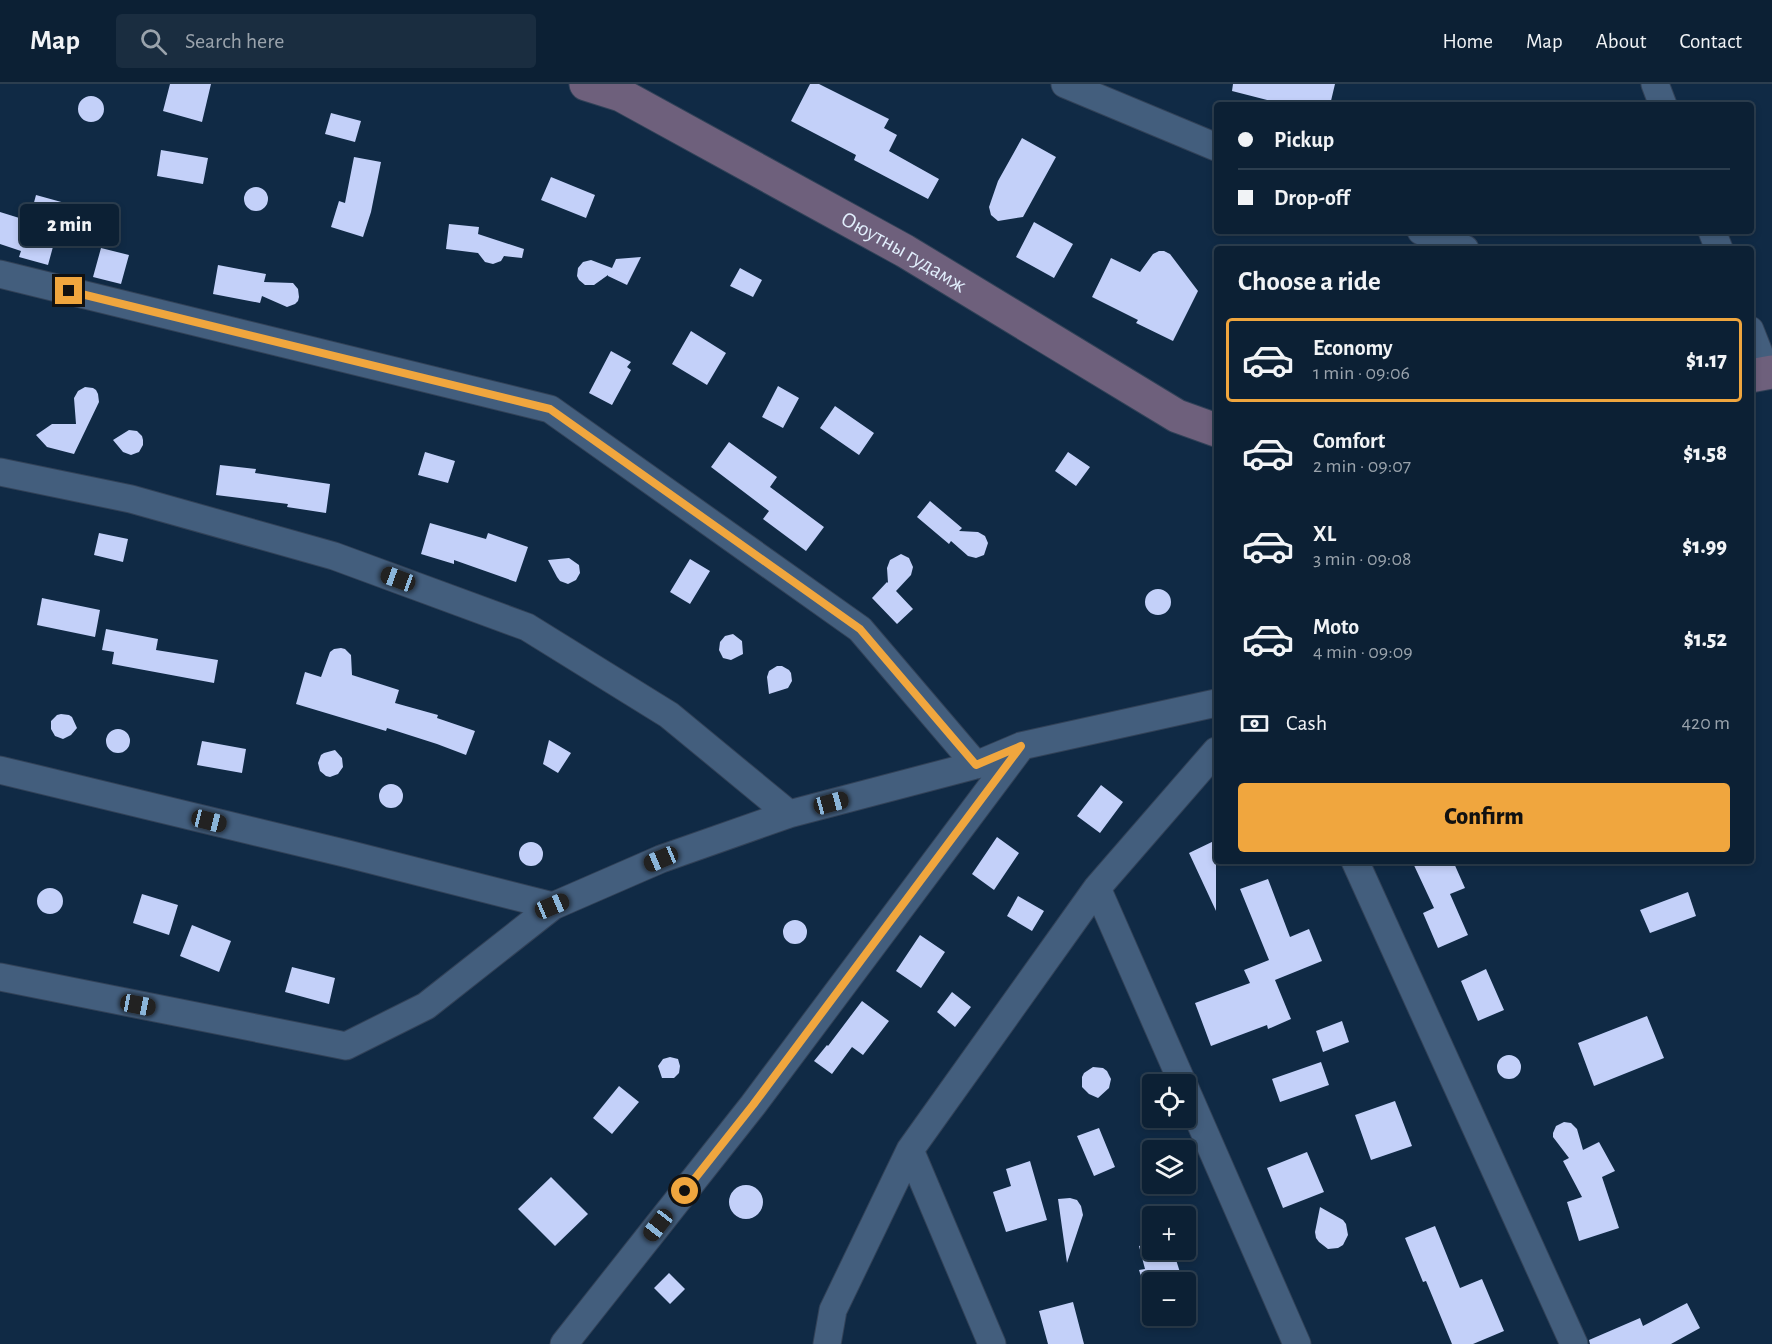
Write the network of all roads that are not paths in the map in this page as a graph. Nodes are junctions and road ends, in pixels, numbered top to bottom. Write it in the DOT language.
graph roads {
  1 [pos="586,84"];
  2 [pos="1065,84"];
  3 [pos="1655,84"];
  4 [pos="1662,102"];
  5 [pos="1214,146"];
  6 [pos="1428,234"];
  7 [pos="1458,246"];
  8 [pos="0,274"];
  9 [pos="1754,343"];
  10 [pos="1763,373"];
  11 [pos="1214,429"];
  12 [pos="0,472"];
  13 [pos="1214,703"];
  14 [pos="1021,746"];
  15 [pos="1214,753"];
  16 [pos="976,765"];
  17 [pos="0,770"];
  18 [pos="789,814"];
  19 [pos="1356,864"];
  20 [pos="1097,888"];
  21 [pos="552,906"];
  22 [pos="0,977"];
  23 [pos="1179,1074"];
  24 [pos="1196,1113"];
  25 [pos="910,1150"];
  26 [pos="564,1344"];
  27 [pos="827,1344"];
  28 [pos="992,1344"];
  29 [pos="1297,1344"];
  30 [pos="1574,1344"];
  1 -- 11 [label="street, Оюутны гудамж"];
  2 -- 5 [label="street"];
  3 -- 4 [label="street"];
  6 -- 7 [label="street"];
  8 -- 16 [label="street"];
  9 -- 10 [label="street"];
  12 -- 18 [label="street"];
  13 -- 14 [label="street"];
  14 -- 16 [label="street"];
  14 -- 26 [label="street"];
  15 -- 20 [label="street"];
  16 -- 18 [label="street"];
  17 -- 21 [label="street"];
  18 -- 21 [label="street"];
  19 -- 30 [label="street"];
  20 -- 23 [label="street"];
  20 -- 25 [label="street"];
  21 -- 22 [label="street"];
  24 -- 29 [label="street"];
  25 -- 27 [label="street"];
  25 -- 28 [label="street"];
}
